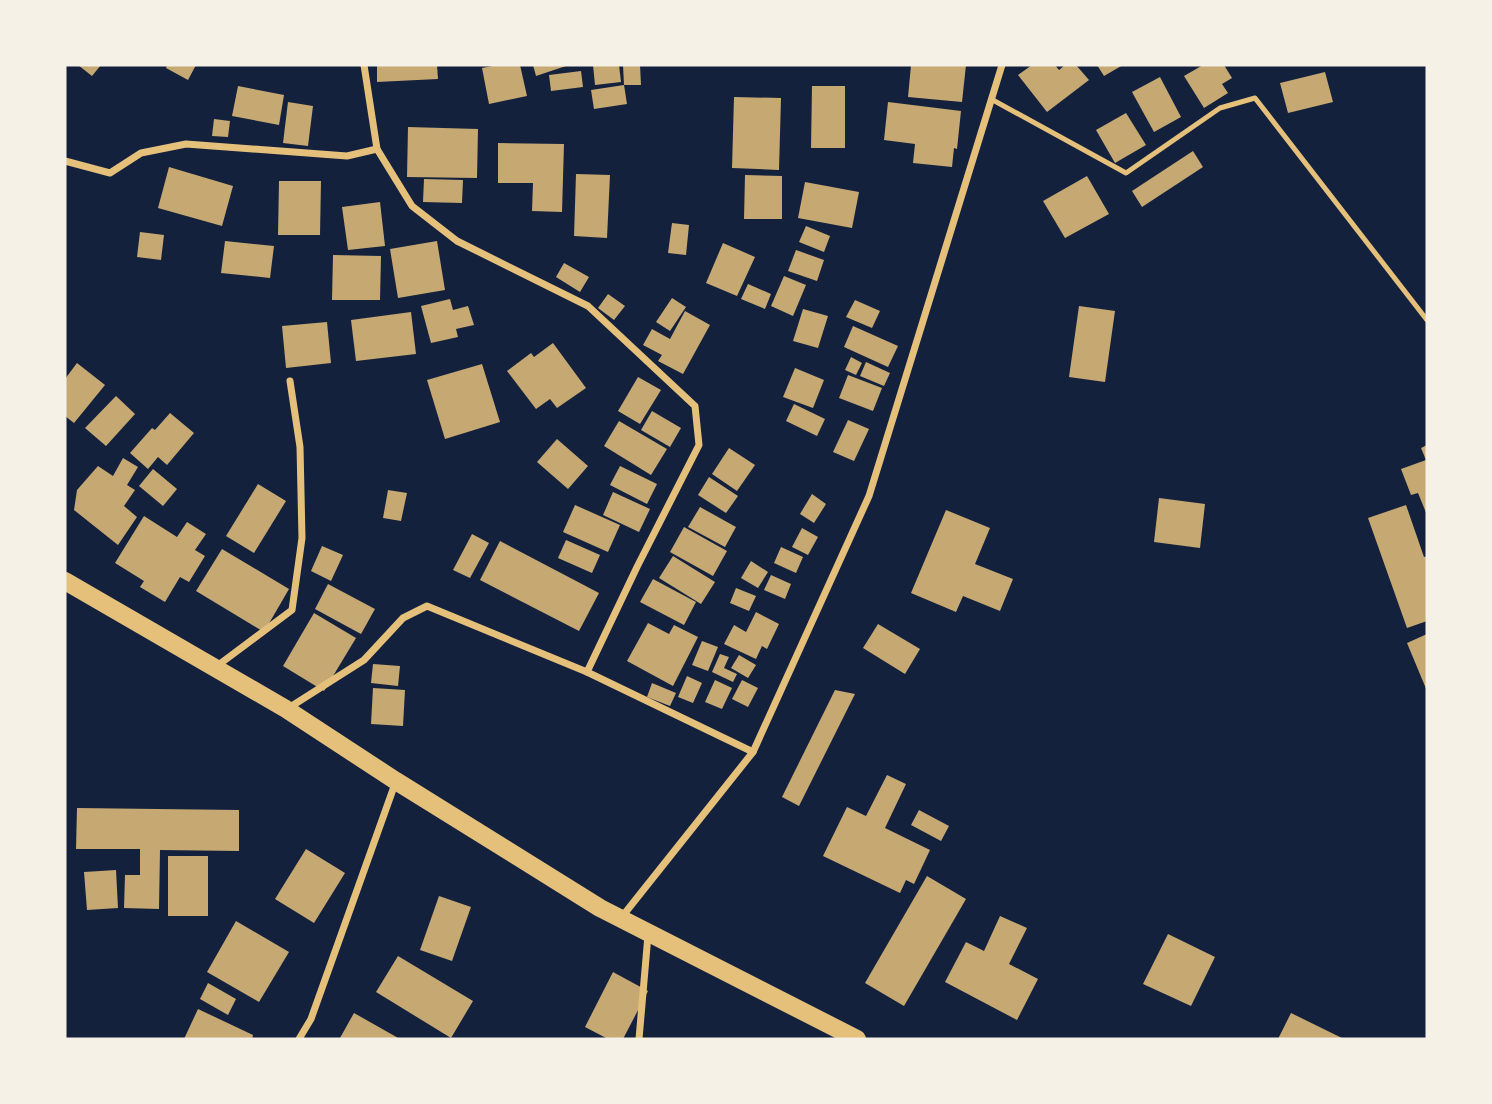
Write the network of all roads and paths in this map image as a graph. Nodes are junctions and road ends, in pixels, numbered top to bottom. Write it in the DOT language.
graph roads {
  1 [pos="365,65"];
  2 [pos="1002,65"];
  3 [pos="991,99"];
  4 [pos="377,149"];
  5 [pos="65,161"];
  6 [pos="1427,320"];
  7 [pos="290,381"];
  8 [pos="65,581"];
  9 [pos="214,668"];
  10 [pos="587,672"];
  11 [pos="286,709"];
  12 [pos="753,752"];
  13 [pos="396,781"];
  14 [pos="621,919"];
  15 [pos="648,933"];
  16 [pos="299,1039"];
  17 [pos="639,1039"];
  18 [pos="857,1039"];
  1 -- 4 [label="street"];
  2 -- 3 [label="street"];
  3 -- 6 [label="lane"];
  3 -- 12 [label="street"];
  4 -- 5 [label="street"];
  4 -- 10 [label="street"];
  7 -- 9 [label="street"];
  8 -- 9 [label="main road"];
  9 -- 11 [label="main road"];
  10 -- 11 [label="street"];
  10 -- 12 [label="street"];
  11 -- 13 [label="main road"];
  12 -- 14 [label="street"];
  13 -- 14 [label="main road"];
  13 -- 16 [label="street"];
  14 -- 15 [label="main road"];
  15 -- 17 [label="street"];
  15 -- 18 [label="main road"];
}
